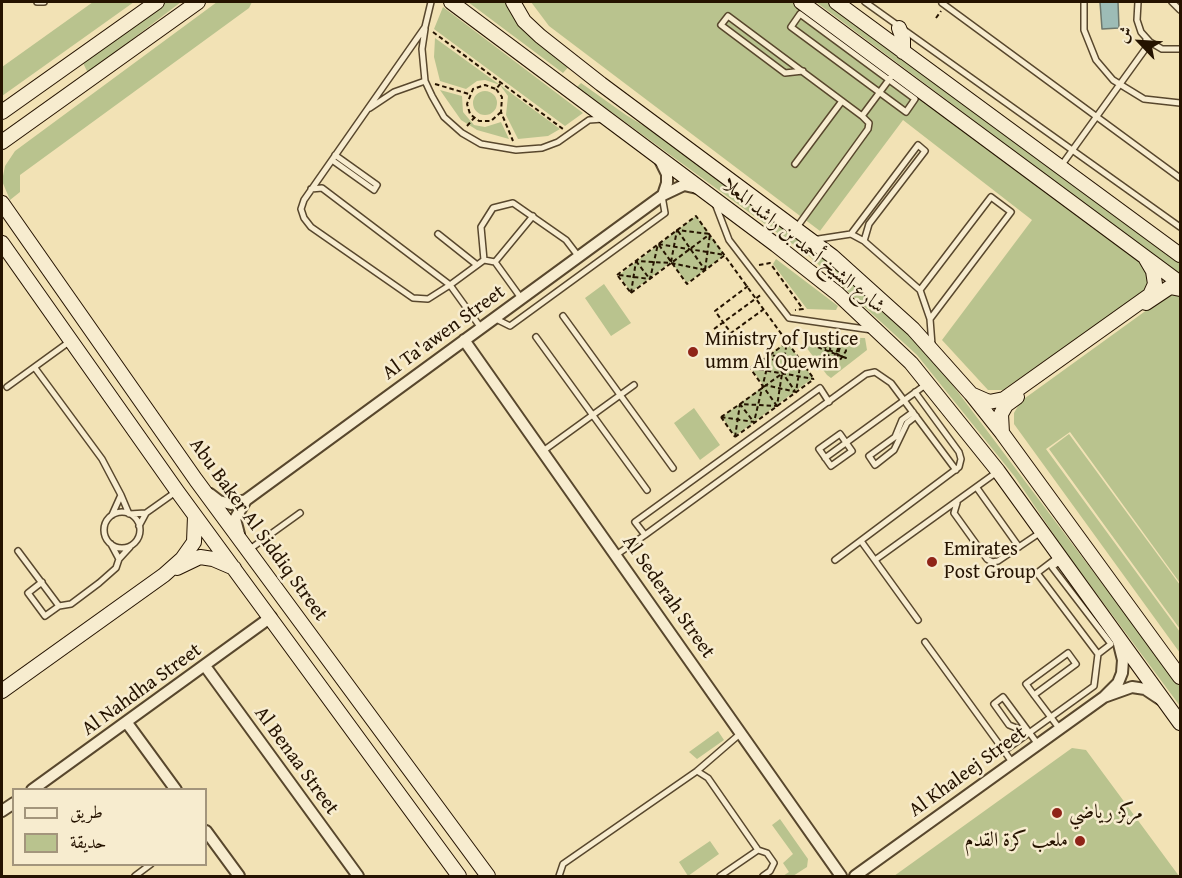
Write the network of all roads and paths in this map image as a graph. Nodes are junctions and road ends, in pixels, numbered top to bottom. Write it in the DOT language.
graph roads {
  1 [pos="37,2"];
  2 [pos="44,2"];
  3 [pos="157,2"];
  4 [pos="198,2"];
  5 [pos="431,2"];
  6 [pos="452,2"];
  7 [pos="513,2"];
  8 [pos="801,2"];
  9 [pos="836,2"];
  10 [pos="865,2"];
  11 [pos="1084,2"];
  12 [pos="1138,2"];
  13 [pos="1172,2"];
  14 [pos="942,3"];
  15 [pos="1180,10"];
  16 [pos="425,27"];
  17 [pos="899,28"];
  18 [pos="433,32"];
  19 [pos="1146,38"];
  20 [pos="1155,45"];
  21 [pos="1146,48"];
  22 [pos="1180,49"];
  23 [pos="903,52"];
  24 [pos="802,71"];
  25 [pos="892,75"];
  26 [pos="425,81"];
  27 [pos="501,83"];
  28 [pos="434,84"];
  29 [pos="1119,85"];
  30 [pos="496,89"];
  31 [pos="570,91"];
  32 [pos="879,93"];
  33 [pos="469,94"];
  34 [pos="842,101"];
  35 [pos="1180,103"];
  36 [pos="366,111"];
  37 [pos="2,112"];
  38 [pos="501,112"];
  39 [pos="862,116"];
  40 [pos="1096,116"];
  41 [pos="474,118"];
  42 [pos="610,120"];
  43 [pos="565,130"];
  44 [pos="471,131"];
  45 [pos="675,138"];
  46 [pos="2,142"];
  47 [pos="505,142"];
  48 [pos="1073,148"];
  49 [pos="656,156"];
  50 [pos="334,157"];
  51 [pos="795,164"];
  52 [pos="1060,167"];
  53 [pos="1180,178"];
  54 [pos="311,189"];
  55 [pos="708,194"];
  56 [pos="662,195"];
  57 [pos="2,203"];
  58 [pos="533,216"];
  59 [pos="1180,227"];
  60 [pos="796,229"];
  61 [pos="677,230"];
  62 [pos="438,234"];
  63 [pos="710,234"];
  64 [pos="851,234"];
  65 [pos="811,240"];
  66 [pos="864,241"];
  67 [pos="2,243"];
  68 [pos="658,244"];
  69 [pos="674,246"];
  70 [pos="690,249"];
  71 [pos="708,252"];
  72 [pos="725,255"];
  73 [pos="1144,255"];
  74 [pos="1180,255"];
  75 [pos="579,257"];
  76 [pos="484,260"];
  77 [pos="636,261"];
  78 [pos="495,262"];
  79 [pos="654,262"];
  80 [pos="671,263"];
  81 [pos="477,265"];
  82 [pos="754,266"];
  83 [pos="705,270"];
  84 [pos="617,275"];
  85 [pos="633,277"];
  86 [pos="650,279"];
  87 [pos="1180,283"];
  88 [pos="450,285"];
  89 [pos="748,286"];
  90 [pos="1180,288"];
  91 [pos="920,290"];
  92 [pos="767,291"];
  93 [pos="631,293"];
  94 [pos="521,298"];
  95 [pos="756,298"];
  96 [pos="764,309"];
  97 [pos="786,311"];
  98 [pos="563,316"];
  99 [pos="495,318"];
  100 [pos="930,319"];
  101 [pos="723,322"];
  102 [pos="481,328"];
  103 [pos="714,329"];
  104 [pos="877,331"];
  105 [pos="536,337"];
  106 [pos="464,340"];
  107 [pos="71,341"];
  108 [pos="787,341"];
  109 [pos="836,344"];
  110 [pos="842,344"];
  111 [pos="831,345"];
  112 [pos="845,346"];
  113 [pos="932,350"];
  114 [pos="829,351"];
  115 [pos="770,355"];
  116 [pos="825,356"];
  117 [pos="841,356"];
  118 [pos="785,357"];
  119 [pos="801,360"];
  120 [pos="826,360"];
  121 [pos="831,363"];
  122 [pos="836,366"];
  123 [pos="35,368"];
  124 [pos="750,368"];
  125 [pos="767,370"];
  126 [pos="783,372"];
  127 [pos="798,375"];
  128 [pos="814,379"];
  129 [pos="634,384"];
  130 [pos="931,384"];
  131 [pos="764,385"];
  132 [pos="7,387"];
  133 [pos="780,388"];
  134 [pos="796,392"];
  135 [pos="108,394"];
  136 [pos="621,394"];
  137 [pos="916,394"];
  138 [pos="971,394"];
  139 [pos="904,400"];
  140 [pos="829,402"];
  141 [pos="740,404"];
  142 [pos="759,405"];
  143 [pos="777,406"];
  144 [pos="593,414"];
  145 [pos="914,414"];
  146 [pos="721,417"];
  147 [pos="737,420"];
  148 [pos="754,422"];
  149 [pos="1002,433"];
  150 [pos="735,437"];
  151 [pos="846,442"];
  152 [pos="542,452"];
  153 [pos="825,458"];
  154 [pos="188,468"];
  155 [pos="673,468"];
  156 [pos="956,470"];
  157 [pos="998,471"];
  158 [pos="977,488"];
  159 [pos="647,490"];
  160 [pos="177,491"];
  161 [pos="121,495"];
  162 [pos="246,500"];
  163 [pos="958,501"];
  164 [pos="146,513"];
  165 [pos="300,513"];
  166 [pos="129,514"];
  167 [pos="112,515"];
  168 [pos="195,516"];
  169 [pos="140,526"];
  170 [pos="1042,531"];
  171 [pos="645,535"];
  172 [pos="861,541"];
  173 [pos="110,543"];
  174 [pos="131,545"];
  175 [pos="247,546"];
  176 [pos="1019,547"];
  177 [pos="18,551"];
  178 [pos="616,555"];
  179 [pos="1061,558"];
  180 [pos="119,559"];
  181 [pos="835,560"];
  182 [pos="875,560"];
  183 [pos="236,569"];
  184 [pos="164,574"];
  185 [pos="42,582"];
  186 [pos="59,606"];
  187 [pos="271,617"];
  188 [pos="918,620"];
  189 [pos="1116,634"];
  190 [pos="925,642"];
  191 [pos="1098,654"];
  192 [pos="205,666"];
  193 [pos="1180,676"];
  194 [pos="2,691"];
  195 [pos="1034,695"];
  196 [pos="1104,697"];
  197 [pos="1167,705"];
  198 [pos="1051,717"];
  199 [pos="127,723"];
  200 [pos="1180,723"];
  201 [pos="1059,728"];
  202 [pos="742,733"];
  203 [pos="1029,733"];
  204 [pos="1037,743"];
  205 [pos="1004,751"];
  206 [pos="1012,762"];
  207 [pos="697,771"];
  208 [pos="33,788"];
  209 [pos="175,788"];
  210 [pos="399,793"];
  211 [pos="207,832"];
  212 [pos="758,850"];
  213 [pos="148,866"];
  214 [pos="135,876"];
  215 [pos="239,876"];
  216 [pos="358,876"];
  217 [pos="459,876"];
  218 [pos="468,876"];
  219 [pos="487,876"];
  220 [pos="559,876"];
  221 [pos="720,876"];
  222 [pos="763,876"];
  223 [pos="841,876"];
  224 [pos="855,876"];
  1 -- 2 [label="lane"];
  3 -- 37 [label="street"];
  4 -- 46 [label="street"];
  5 -- 16 [label="lane"];
  6 -- 31 [label="street, شارع الشيخ أحمد بن راشد المعلا"];
  7 -- 45 [label="street, شارع الشيخ أحمد بن راشد المعلا"];
  8 -- 25 [label="street"];
  9 -- 23 [label="street"];
  10 -- 17 [label="lane"];
  11 -- 29 [label="lane"];
  12 -- 19 [label="lane"];
  13 -- 15 [label="lane"];
  14 -- 40 [label="lane"];
  16 -- 26 [label="lane"];
  16 -- 36 [label="lane"];
  17 -- 23 [label="street"];
  17 -- 48 [label="lane"];
  18 -- 27 [label="path"];
  19 -- 20 [label="lane"];
  19 -- 21 [label="lane"];
  20 -- 21 [label="lane"];
  20 -- 22 [label="lane"];
  21 -- 29 [label="lane"];
  23 -- 52 [label="street"];
  24 -- 24 [label="lane"];
  24 -- 34 [label="lane"];
  25 -- 32 [label="lane"];
  25 -- 32 [label="lane"];
  25 -- 32 [label="lane"];
  25 -- 73 [label="street"];
  26 -- 36 [label="lane"];
  26 -- 42 [label="lane"];
  27 -- 30 [label="path"];
  27 -- 43 [label="path"];
  28 -- 33 [label="path"];
  29 -- 35 [label="lane"];
  29 -- 40 [label="lane"];
  30 -- 33 [label="path"];
  30 -- 38 [label="path"];
  31 -- 42 [label="street, شارع الشيخ أحمد بن راشد المعلا"];
  31 -- 45 [label="street"];
  32 -- 39 [label="lane"];
  33 -- 41 [label="path"];
  34 -- 39 [label="lane"];
  34 -- 51 [label="lane"];
  36 -- 50 [label="lane"];
  38 -- 41 [label="path"];
  38 -- 47 [label="path"];
  39 -- 60 [label="lane"];
  40 -- 48 [label="lane"];
  40 -- 53 [label="lane"];
  41 -- 44 [label="path"];
  42 -- 49 [label="street, شارع الشيخ أحمد بن راشد المعلا"];
  45 -- 60 [label="street, شارع الشيخ أحمد بن راشد المعلا"];
  48 -- 52 [label="lane"];
  48 -- 59 [label="lane"];
  49 -- 55 [label="street, شارع الشيخ أحمد بن راشد المعلا"];
  49 -- 56 [label="street"];
  50 -- 50 [label="lane"];
  50 -- 54 [label="lane"];
  52 -- 74 [label="street"];
  54 -- 88 [label="lane"];
  54 -- 88 [label="lane"];
  55 -- 56 [label="street, Al Ta'awen Street"];
  55 -- 92 [label="lane"];
  55 -- 104 [label="street, شارع الشيخ أحمد بن راشد المعلا"];
  56 -- 75 [label="street, Al Ta'awen Street"];
  56 -- 99 [label="lane"];
  57 -- 154 [label="street, Abu Baker Al Siddiq Street"];
  58 -- 75 [label="lane"];
  58 -- 76 [label="lane"];
  58 -- 78 [label="lane"];
  60 -- 65 [label="street, شارع الشيخ أحمد بن راشد المعلا"];
  61 -- 63 [label="path"];
  61 -- 63 [label="path"];
  61 -- 68 [label="path"];
  61 -- 69 [label="path"];
  61 -- 70 [label="path"];
  62 -- 81 [label="lane"];
  63 -- 70 [label="path"];
  63 -- 71 [label="path"];
  63 -- 72 [label="path"];
  64 -- 65 [label="lane"];
  64 -- 66 [label="lane"];
  64 -- 66 [label="lane"];
  65 -- 113 [label="street, شارع الشيخ أحمد بن راشد المعلا"];
  66 -- 91 [label="lane"];
  67 -- 107 [label="street, Abu Baker Al Siddiq Street"];
  68 -- 69 [label="path"];
  68 -- 77 [label="path"];
  68 -- 79 [label="path"];
  68 -- 80 [label="path"];
  69 -- 70 [label="path"];
  69 -- 80 [label="path"];
  70 -- 71 [label="path"];
  70 -- 80 [label="path"];
  70 -- 83 [label="path"];
  71 -- 72 [label="path"];
  71 -- 83 [label="path"];
  72 -- 83 [label="path"];
  72 -- 89 [label="path"];
  73 -- 87 [label="street"];
  73 -- 138 [label="street"];
  75 -- 94 [label="street, Al Ta'awen Street"];
  76 -- 78 [label="lane"];
  76 -- 81 [label="lane"];
  77 -- 79 [label="path"];
  77 -- 84 [label="path"];
  77 -- 85 [label="path"];
  77 -- 86 [label="path"];
  78 -- 94 [label="lane"];
  79 -- 80 [label="path"];
  79 -- 86 [label="path"];
  80 -- 83 [label="path"];
  80 -- 83 [label="path"];
  80 -- 86 [label="path"];
  81 -- 88 [label="lane"];
  82 -- 97 [label="path"];
  84 -- 85 [label="path"];
  84 -- 93 [label="path"];
  85 -- 86 [label="path"];
  85 -- 93 [label="path"];
  86 -- 93 [label="path"];
  88 -- 102 [label="lane"];
  89 -- 95 [label="path"];
  89 -- 101 [label="path"];
  90 -- 149 [label="street"];
  91 -- 100 [label="lane"];
  91 -- 100 [label="lane"];
  92 -- 95 [label="path"];
  92 -- 104 [label="lane"];
  94 -- 99 [label="street, Al Ta'awen Street"];
  95 -- 96 [label="path"];
  95 -- 101 [label="path"];
  96 -- 101 [label="path"];
  96 -- 108 [label="path"];
  98 -- 136 [label="lane"];
  99 -- 102 [label="street, Al Ta'awen Street"];
  100 -- 113 [label="lane"];
  101 -- 103 [label="path"];
  102 -- 106 [label="street, Al Ta'awen Street"];
  104 -- 130 [label="street, شارع الشيخ أحمد بن راشد المعلا"];
  105 -- 144 [label="lane"];
  106 -- 152 [label="street, Al Sederah Street"];
  106 -- 162 [label="street, Al Ta'awen Street"];
  107 -- 123 [label="lane"];
  107 -- 135 [label="street, Abu Baker Al Siddiq Street"];
  108 -- 115 [label="path"];
  108 -- 118 [label="path"];
  108 -- 119 [label="path"];
  109 -- 120 [label="path"];
  110 -- 121 [label="path"];
  111 -- 114 [label="path"];
  112 -- 117 [label="path"];
  113 -- 138 [label="street, شارع الشيخ أحمد بن راشد المعلا"];
  114 -- 116 [label="path"];
  114 -- 117 [label="path"];
  114 -- 117 [label="path"];
  115 -- 118 [label="path"];
  115 -- 124 [label="path"];
  115 -- 125 [label="path"];
  115 -- 126 [label="path"];
  117 -- 122 [label="path"];
  118 -- 119 [label="path"];
  118 -- 126 [label="path"];
  119 -- 126 [label="path"];
  119 -- 127 [label="path"];
  119 -- 128 [label="path"];
  123 -- 132 [label="lane"];
  123 -- 161 [label="lane"];
  124 -- 125 [label="path"];
  124 -- 131 [label="path"];
  125 -- 126 [label="path"];
  125 -- 131 [label="path"];
  126 -- 127 [label="path"];
  126 -- 131 [label="path"];
  126 -- 133 [label="path"];
  126 -- 134 [label="path"];
  127 -- 128 [label="path"];
  127 -- 134 [label="path"];
  128 -- 134 [label="path"];
  129 -- 136 [label="lane"];
  130 -- 137 [label="lane"];
  130 -- 157 [label="street, شارع الشيخ أحمد بن راشد المعلا"];
  131 -- 133 [label="path"];
  131 -- 141 [label="path"];
  131 -- 142 [label="path"];
  131 -- 143 [label="path"];
  133 -- 134 [label="path"];
  133 -- 143 [label="path"];
  134 -- 143 [label="path"];
  135 -- 154 [label="street"];
  135 -- 160 [label="street, Abu Baker Al Siddiq Street"];
  136 -- 144 [label="lane"];
  136 -- 155 [label="lane"];
  137 -- 139 [label="lane"];
  137 -- 156 [label="lane"];
  138 -- 149 [label="street, شارع الشيخ أحمد بن راشد المعلا"];
  139 -- 140 [label="lane"];
  139 -- 145 [label="lane"];
  139 -- 151 [label="lane"];
  140 -- 171 [label="lane"];
  140 -- 171 [label="lane"];
  141 -- 142 [label="path"];
  141 -- 146 [label="path"];
  141 -- 147 [label="path"];
  141 -- 148 [label="path"];
  142 -- 143 [label="path"];
  142 -- 148 [label="path"];
  143 -- 148 [label="path"];
  144 -- 152 [label="lane"];
  144 -- 159 [label="lane"];
  145 -- 145 [label="lane"];
  145 -- 156 [label="lane"];
  146 -- 147 [label="path"];
  146 -- 150 [label="path"];
  147 -- 148 [label="path"];
  147 -- 150 [label="path"];
  148 -- 150 [label="path"];
  149 -- 193 [label="street, شارع الشيخ أحمد بن راشد المعلا"];
  151 -- 153 [label="lane"];
  151 -- 153 [label="lane"];
  151 -- 153 [label="lane"];
  152 -- 178 [label="street, Al Sederah Street"];
  154 -- 162 [label="street"];
  154 -- 175 [label="street, Abu Baker Al Siddiq Street"];
  156 -- 172 [label="lane"];
  157 -- 158 [label="lane"];
  157 -- 170 [label="street, شارع الشيخ أحمد بن راشد المعلا"];
  158 -- 163 [label="lane"];
  158 -- 176 [label="lane"];
  160 -- 164 [label="lane"];
  160 -- 168 [label="street, Abu Baker Al Siddiq Street"];
  161 -- 166 [label="lane"];
  161 -- 167 [label="lane"];
  162 -- 175 [label="street"];
  163 -- 176 [label="lane"];
  163 -- 182 [label="lane"];
  164 -- 166 [label="lane"];
  164 -- 169 [label="lane"];
  165 -- 175 [label="lane"];
  166 -- 167 [label="lane"];
  166 -- 169 [label="lane"];
  167 -- 173 [label="lane"];
  168 -- 183 [label="street, Abu Baker Al Siddiq Street"];
  168 -- 184 [label="street"];
  169 -- 174 [label="lane"];
  170 -- 176 [label="lane"];
  170 -- 179 [label="street, شارع الشيخ أحمد بن راشد المعلا"];
  171 -- 178 [label="lane"];
  172 -- 181 [label="lane"];
  172 -- 182 [label="lane"];
  173 -- 174 [label="lane"];
  173 -- 180 [label="lane"];
  174 -- 180 [label="lane"];
  175 -- 219 [label="street, Abu Baker Al Siddiq Street"];
  177 -- 185 [label="lane"];
  178 -- 202 [label="street, Al Sederah Street"];
  179 -- 189 [label="street, شارع الشيخ أحمد بن راشد المعلا"];
  179 -- 191 [label="lane"];
  179 -- 191 [label="lane"];
  180 -- 186 [label="lane"];
  182 -- 188 [label="lane"];
  183 -- 184 [label="street"];
  183 -- 187 [label="street, Abu Baker Al Siddiq Street"];
  184 -- 194 [label="street"];
  185 -- 186 [label="lane"];
  185 -- 186 [label="lane"];
  187 -- 192 [label="street, Al Nahdha Street"];
  187 -- 210 [label="street, Abu Baker Al Siddiq Street"];
  189 -- 196 [label="street, Al Khaleej Street"];
  189 -- 197 [label="street, شارع الشيخ أحمد بن راشد المعلا"];
  190 -- 205 [label="lane"];
  191 -- 198 [label="lane"];
  192 -- 199 [label="street, Al Nahdha Street"];
  192 -- 216 [label="street, Al Benaa Street"];
  195 -- 195 [label="lane"];
  195 -- 198 [label="lane"];
  196 -- 197 [label="street, Al Khaleej Street"];
  196 -- 201 [label="street, Al Khaleej Street"];
  197 -- 200 [label="street, شارع الشيخ أحمد بن راشد المعلا"];
  198 -- 201 [label="lane"];
  198 -- 203 [label="lane"];
  199 -- 208 [label="street, Al Nahdha Street"];
  199 -- 209 [label="street"];
  201 -- 204 [label="street, Al Khaleej Street"];
  202 -- 207 [label="lane"];
  202 -- 223 [label="street, Al Sederah Street"];
  203 -- 203 [label="lane"];
  203 -- 204 [label="lane"];
  203 -- 205 [label="lane"];
  204 -- 206 [label="street, Al Khaleej Street"];
  205 -- 206 [label="lane"];
  206 -- 224 [label="street, Al Khaleej Street"];
  207 -- 212 [label="lane"];
  207 -- 220 [label="lane"];
  210 -- 217 [label="street, Abu Baker Al Siddiq Street"];
  210 -- 218 [label="street"];
  211 -- 215 [label="street"];
  212 -- 221 [label="lane"];
  212 -- 222 [label="lane"];
  213 -- 214 [label="lane"];
}
